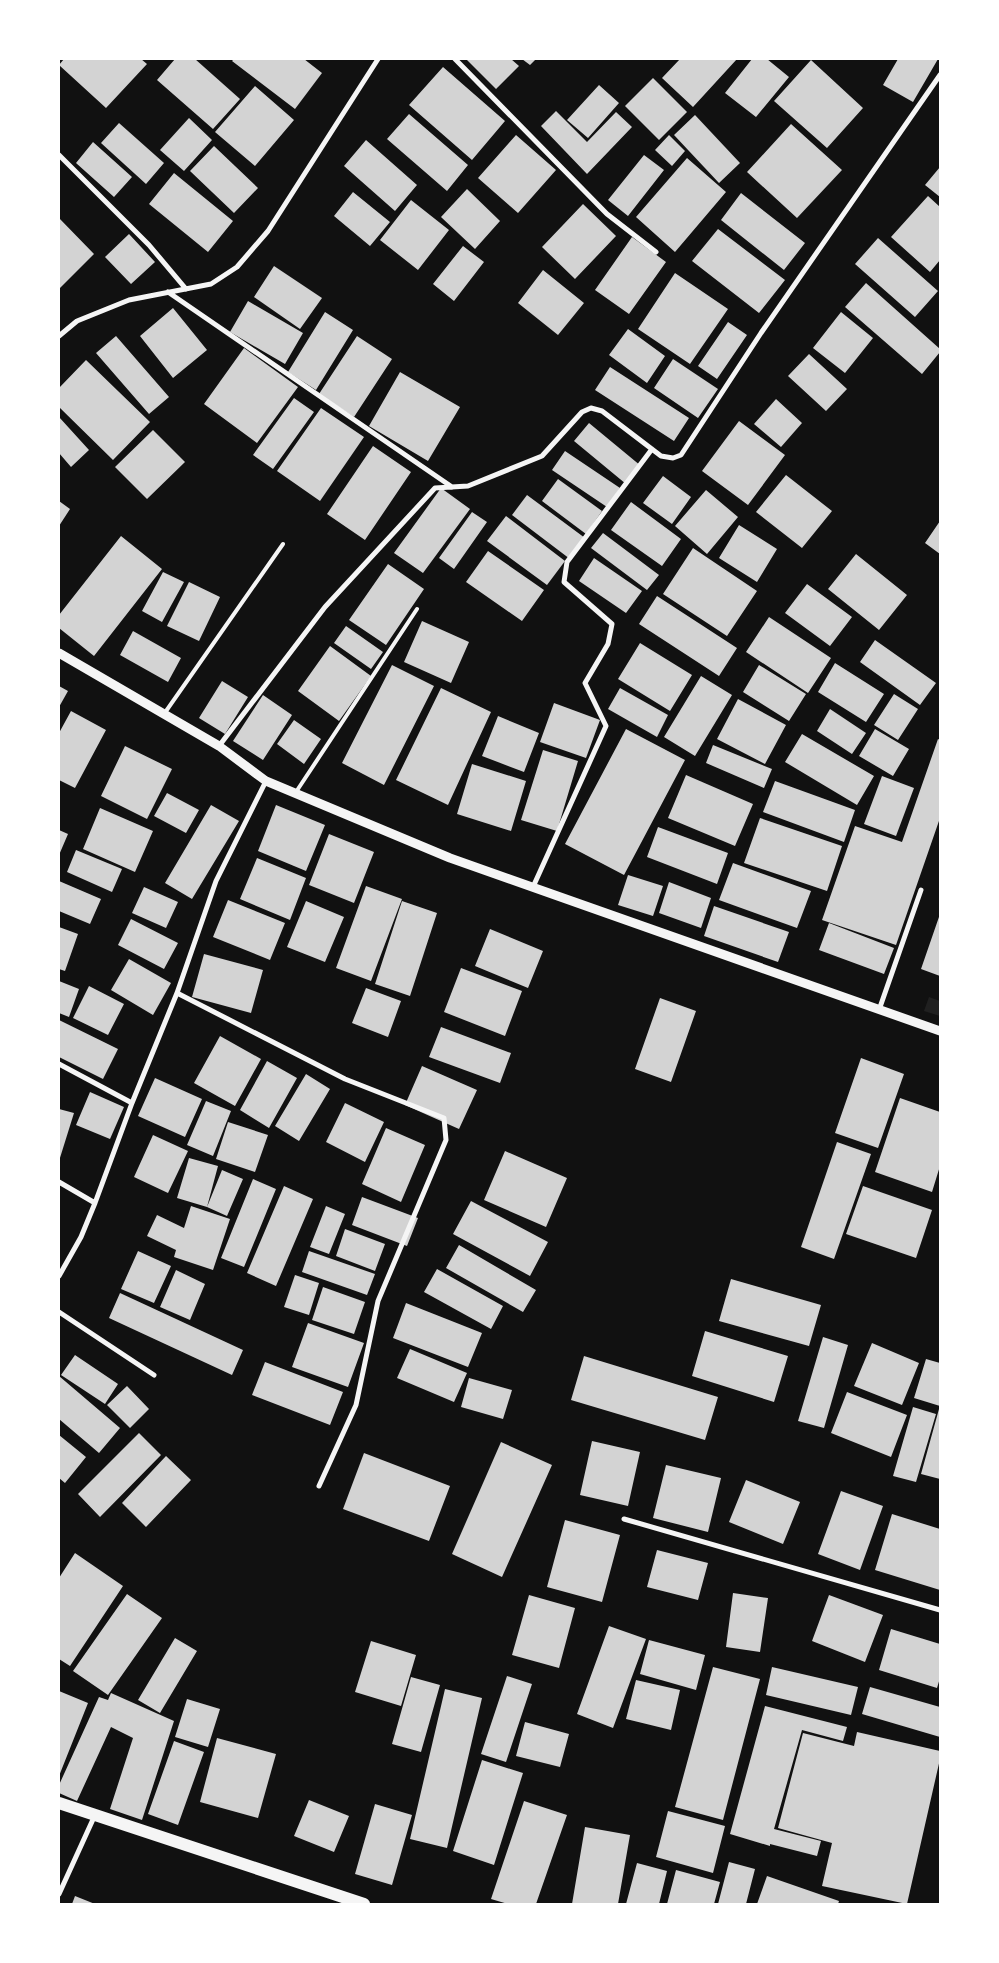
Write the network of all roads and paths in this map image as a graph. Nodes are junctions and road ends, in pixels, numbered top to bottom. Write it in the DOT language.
graph roads {
  1 [pos="378,59"];
  2 [pos="455,59"];
  3 [pos="940,74"];
  4 [pos="59,155"];
  5 [pos="656,252"];
  6 [pos="186,289"];
  7 [pos="168,292"];
  8 [pos="59,336"];
  9 [pos="652,449"];
  10 [pos="452,487"];
  11 [pos="283,544"];
  12 [pos="417,609"];
  13 [pos="59,653"];
  14 [pos="164,714"];
  15 [pos="219,746"];
  16 [pos="266,782"];
  17 [pos="296,793"];
  18 [pos="533,887"];
  19 [pos="921,890"];
  20 [pos="177,993"];
  21 [pos="879,1010"];
  22 [pos="940,1031"];
  23 [pos="59,1064"];
  24 [pos="132,1103"];
  25 [pos="59,1182"];
  26 [pos="95,1203"];
  27 [pos="59,1276"];
  28 [pos="59,1312"];
  29 [pos="154,1375"];
  30 [pos="319,1486"];
  31 [pos="624,1519"];
  32 [pos="940,1610"];
  33 [pos="59,1803"];
  34 [pos="95,1815"];
  35 [pos="59,1894"];
  36 [pos="364,1904"];
  1 -- 6 [label="street"];
  2 -- 5 [label="street"];
  3 -- 9 [label="street"];
  4 -- 6 [label="street"];
  6 -- 7 [label="street"];
  7 -- 8 [label="street"];
  7 -- 10 [label="street"];
  9 -- 10 [label="street"];
  9 -- 18 [label="street"];
  10 -- 15 [label="street"];
  11 -- 14 [label="lane"];
  12 -- 17 [label="lane"];
  13 -- 14 [label="street"];
  14 -- 15 [label="street"];
  15 -- 16 [label="street"];
  16 -- 17 [label="street"];
  16 -- 20 [label="street"];
  17 -- 18 [label="street"];
  18 -- 21 [label="street"];
  19 -- 21 [label="street"];
  20 -- 24 [label="street"];
  20 -- 30 [label="street"];
  21 -- 22 [label="street"];
  23 -- 24 [label="street"];
  24 -- 26 [label="street"];
  25 -- 26 [label="street"];
  26 -- 27 [label="street"];
  28 -- 29 [label="street"];
  31 -- 32 [label="street"];
  33 -- 34 [label="main road"];
  34 -- 35 [label="street"];
  34 -- 36 [label="main road"];
}
